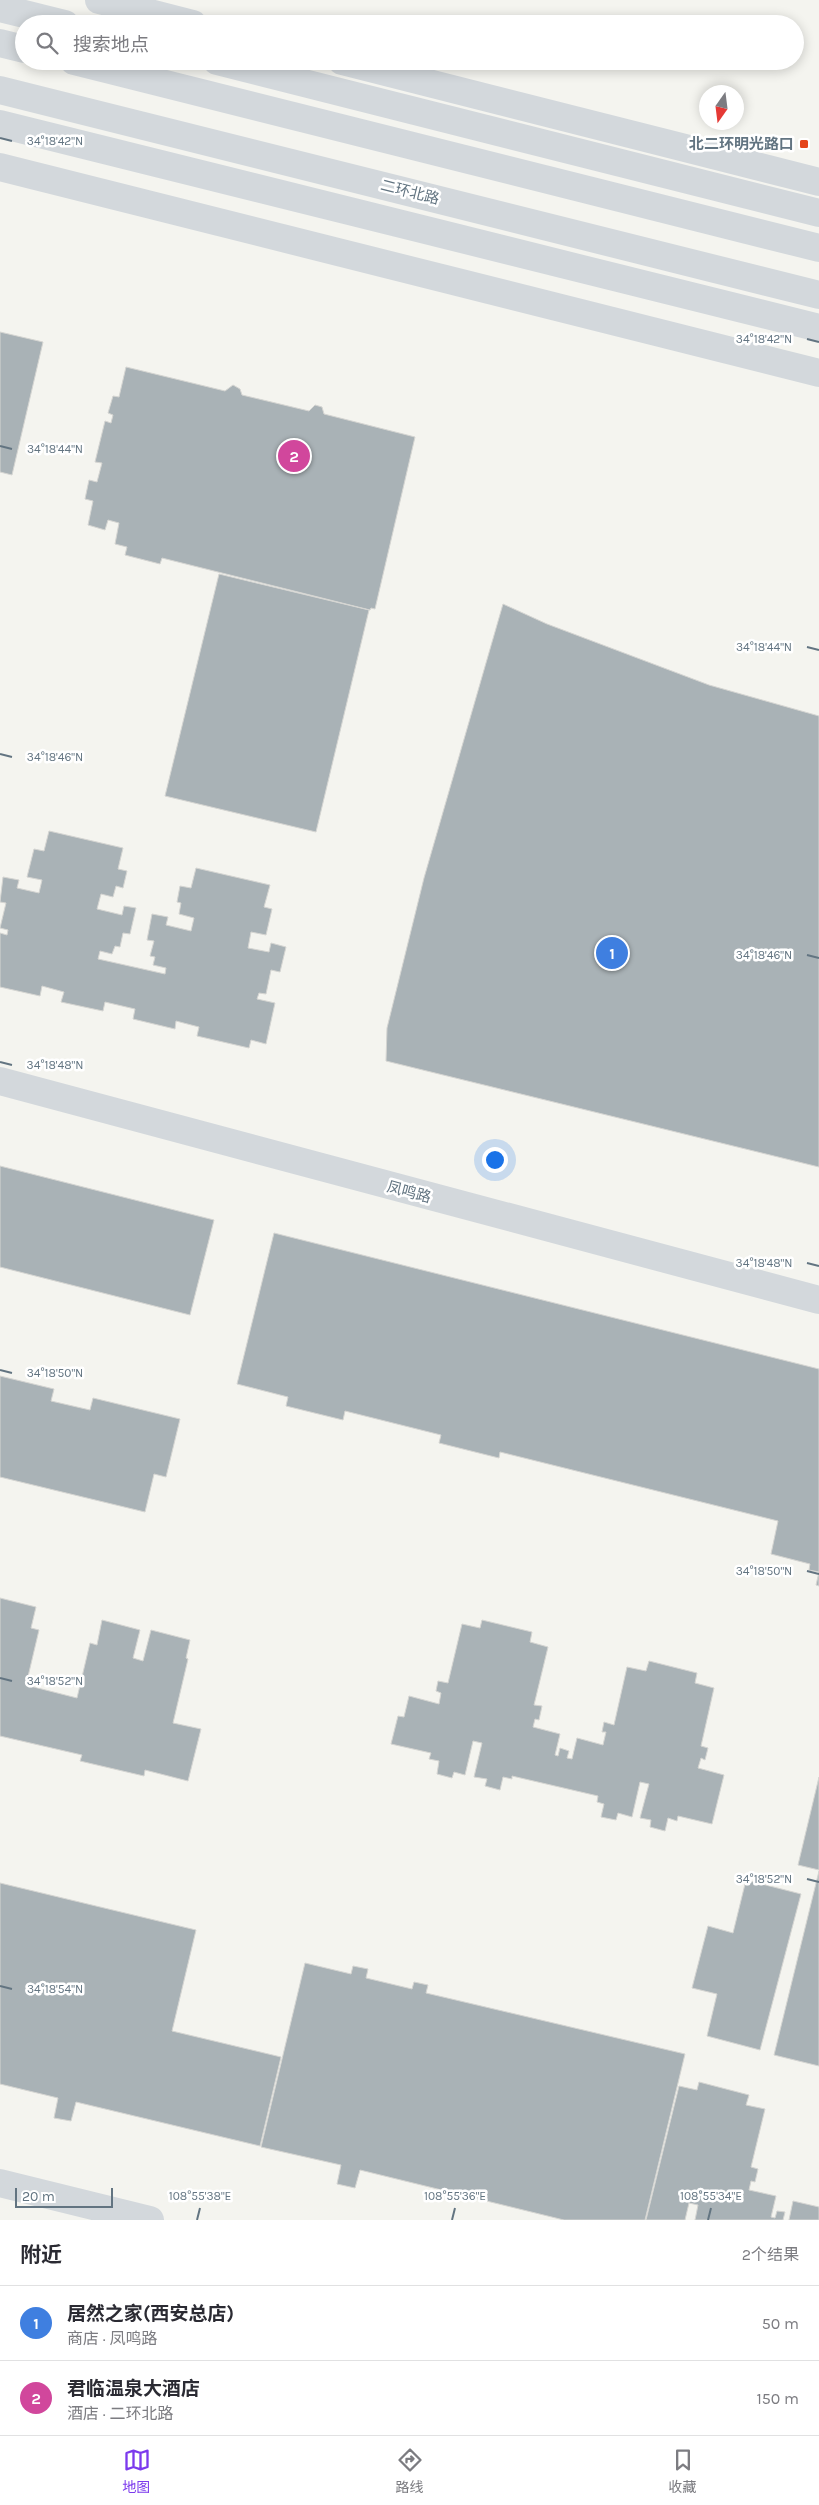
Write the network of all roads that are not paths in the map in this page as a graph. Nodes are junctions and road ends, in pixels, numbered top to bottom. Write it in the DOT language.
graph roads {
  1 [pos="99,0"];
  2 [pos="0,8"];
  3 [pos="28,15"];
  4 [pos="158,15"];
  5 [pos="0,43"];
  6 [pos="15,47"];
  7 [pos="110,70"];
  8 [pos="252,70"];
  9 [pos="377,70"];
  10 [pos="0,90"];
  11 [pos="80,110"];
  12 [pos="0,124"];
  13 [pos="464,159"];
  14 [pos="625,165"];
  15 [pos="0,168"];
  16 [pos="202,174"];
  17 [pos="819,182"];
  18 [pos="304,201"];
  19 [pos="447,201"];
  20 [pos="819,213"];
  21 [pos="819,248"];
  22 [pos="819,295"];
  23 [pos="819,328"];
  24 [pos="819,373"];
  25 [pos="0,1081"];
  26 [pos="819,1300"];
  27 [pos="0,2183"];
  28 [pos="150,2220"];
  1 -- 4 [label="main road"];
  2 -- 3 [label="main road"];
  5 -- 6 [label="main road"];
  7 -- 13 [label="main road"];
  8 -- 14 [label="main road"];
  9 -- 17 [label="main road"];
  10 -- 11 [label="main road, 二环北路"];
  11 -- 16 [label="main road"];
  11 -- 19 [label="main road, 二环北路"];
  12 -- 16 [label="main road"];
  13 -- 14 [label="main road"];
  13 -- 21 [label="main road"];
  14 -- 20 [label="main road"];
  15 -- 24 [label="main road"];
  16 -- 18 [label="main road"];
  18 -- 19 [label="main road"];
  18 -- 23 [label="main road"];
  19 -- 22 [label="main road, 二环北路"];
  25 -- 26 [label="main road, 凤鸣路"];
  27 -- 28 [label="main road"];
}
